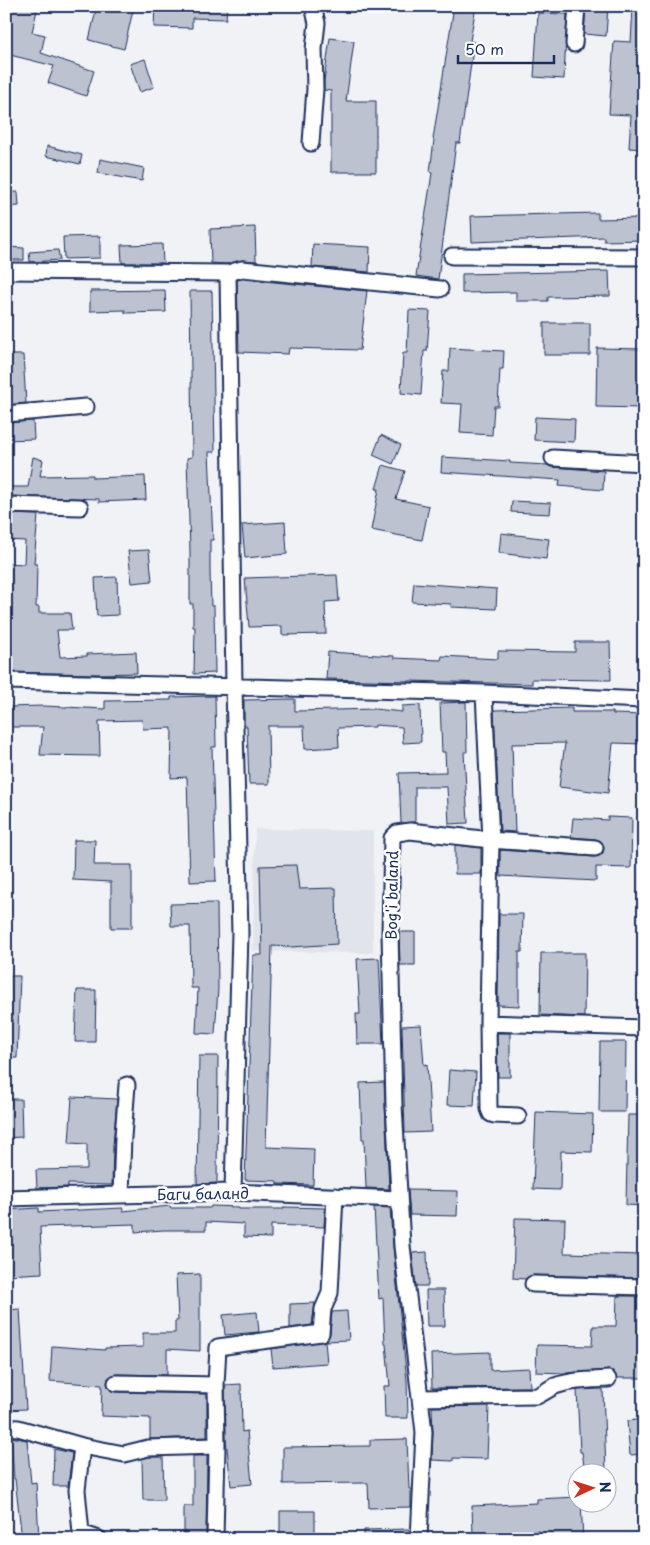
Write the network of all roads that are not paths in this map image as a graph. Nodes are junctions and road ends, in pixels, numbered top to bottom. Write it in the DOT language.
graph roads {
  1 [pos="313,6"];
  2 [pos="577,6"];
  3 [pos="574,44"];
  4 [pos="311,143"];
  5 [pos="452,256"];
  6 [pos="644,257"];
  7 [pos="6,271"];
  8 [pos="228,273"];
  9 [pos="440,289"];
  10 [pos="86,406"];
  11 [pos="6,414"];
  12 [pos="553,458"];
  13 [pos="644,463"];
  14 [pos="6,505"];
  15 [pos="80,506"];
  16 [pos="6,681"];
  17 [pos="234,686"];
  18 [pos="484,693"];
  19 [pos="644,700"];
  20 [pos="490,840"];
  21 [pos="595,848"];
  22 [pos="488,1023"];
  23 [pos="644,1028"];
  24 [pos="127,1085"];
  25 [pos="518,1116"];
  26 [pos="233,1192"];
  27 [pos="121,1195"];
  28 [pos="335,1196"];
  29 [pos="6,1198"];
  30 [pos="399,1200"];
  31 [pos="533,1284"];
  32 [pos="644,1287"];
  33 [pos="608,1379"];
  34 [pos="116,1383"];
  35 [pos="216,1385"];
  36 [pos="420,1398"];
  37 [pos="6,1427"];
  38 [pos="82,1446"];
  39 [pos="217,1446"];
  40 [pos="99,1539"];
  41 [pos="215,1539"];
  42 [pos="420,1539"];
  1 -- 4 [label="street"];
  2 -- 3 [label="street"];
  5 -- 6 [label="street"];
  7 -- 8 [label="street"];
  8 -- 9 [label="street"];
  8 -- 17 [label="street"];
  10 -- 11 [label="street"];
  12 -- 13 [label="street"];
  14 -- 15 [label="street"];
  16 -- 17 [label="street"];
  17 -- 18 [label="street"];
  17 -- 26 [label="street"];
  18 -- 19 [label="street"];
  18 -- 20 [label="street"];
  20 -- 21 [label="street"];
  20 -- 22 [label="street"];
  20 -- 30 [label="street, Bog'i baland"];
  22 -- 23 [label="street"];
  22 -- 25 [label="street"];
  24 -- 27 [label="street"];
  26 -- 27 [label="street, Баги баланд"];
  26 -- 28 [label="street, Баги баланд"];
  27 -- 29 [label="street, Баги баланд"];
  28 -- 30 [label="street, Баги баланд"];
  28 -- 35 [label="street"];
  30 -- 36 [label="street"];
  31 -- 32 [label="street"];
  33 -- 36 [label="street"];
  34 -- 35 [label="street"];
  35 -- 39 [label="street"];
  36 -- 42 [label="street"];
  37 -- 38 [label="street"];
  38 -- 39 [label="street"];
  38 -- 40 [label="street"];
  39 -- 41 [label="street"];
}
